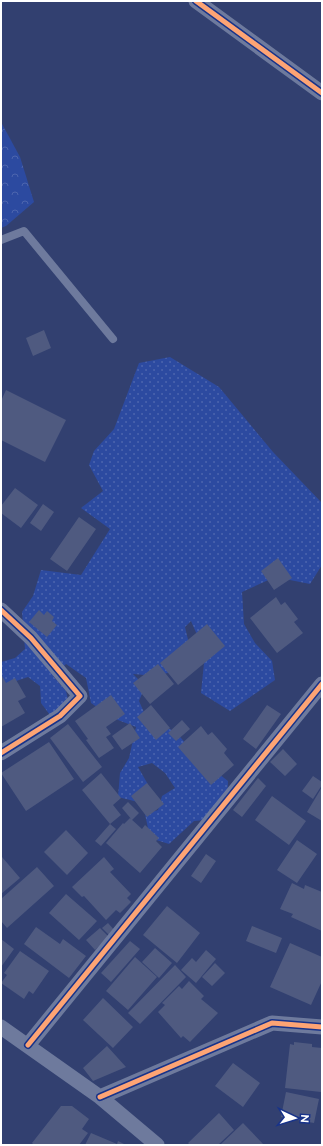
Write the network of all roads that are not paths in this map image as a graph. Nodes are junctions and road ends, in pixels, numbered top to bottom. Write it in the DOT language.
graph roads {
  1 [pos="196,1"];
  2 [pos="322,93"];
  3 [pos="1,240"];
  4 [pos="112,339"];
  5 [pos="1,610"];
  6 [pos="322,684"];
  7 [pos="1,753"];
  8 [pos="1,1027"];
  9 [pos="322,1027"];
  10 [pos="28,1045"];
  11 [pos="100,1097"];
  12 [pos="157,1145"];
  1 -- 2 [label="street"];
  3 -- 4 [label="lane"];
  5 -- 7 [label="street"];
  6 -- 10 [label="street"];
  8 -- 10 [label="street"];
  9 -- 11 [label="street"];
  10 -- 11 [label="street"];
  11 -- 12 [label="street"];
}
